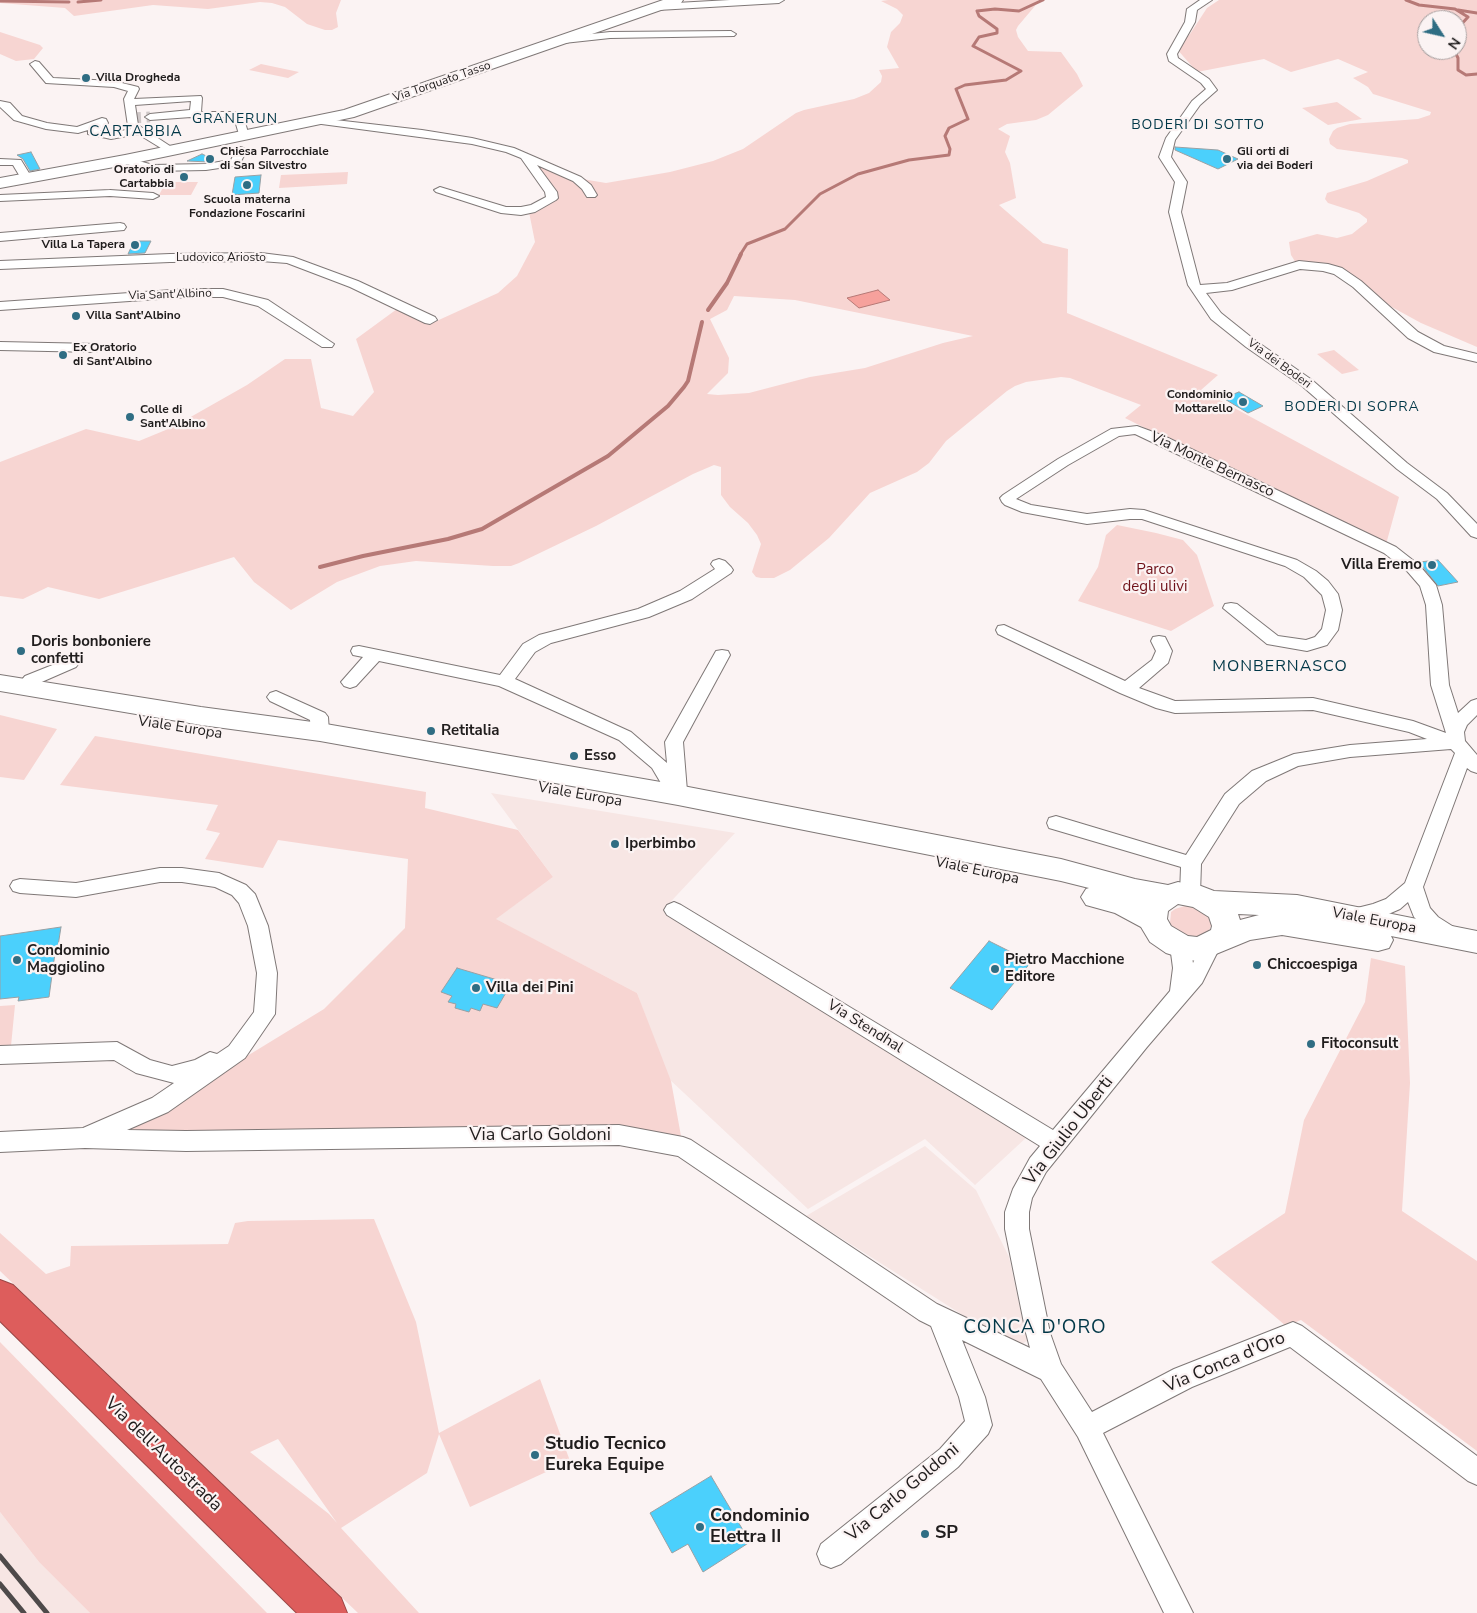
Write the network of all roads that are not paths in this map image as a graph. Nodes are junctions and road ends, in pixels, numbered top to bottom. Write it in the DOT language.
graph roads {
  1 [pos="676,0"];
  2 [pos="779,0"];
  3 [pos="1207,0"];
  4 [pos="658,7"];
  5 [pos="731,34"];
  6 [pos="564,40"];
  7 [pos="35,64"];
  8 [pos="130,102"];
  9 [pos="0,104"];
  10 [pos="195,113"];
  11 [pos="150,117"];
  12 [pos="318,121"];
  13 [pos="139,131"];
  14 [pos="242,143"];
  15 [pos="169,150"];
  16 [pos="525,156"];
  17 [pos="125,160"];
  18 [pos="0,162"];
  19 [pos="26,178"];
  20 [pos="0,183"];
  21 [pos="440,190"];
  22 [pos="592,195"];
  23 [pos="153,196"];
  24 [pos="0,198"];
  25 [pos="120,227"];
  26 [pos="0,237"];
  27 [pos="0,265"];
  28 [pos="1197,290"];
  29 [pos="0,306"];
  30 [pos="430,320"];
  31 [pos="327,344"];
  32 [pos="0,346"];
  33 [pos="96,348"];
  34 [pos="1477,358"];
  35 [pos="1477,533"];
  36 [pos="719,564"];
  37 [pos="1231,608"];
  38 [pos="1004,630"];
  39 [pos="1159,641"];
  40 [pos="722,655"];
  41 [pos="70,663"];
  42 [pos="504,681"];
  43 [pos="350,682"];
  44 [pos="12,685"];
  45 [pos="1126,689"];
  46 [pos="276,697"];
  47 [pos="0,700"];
  48 [pos="1477,704"];
  49 [pos="320,732"];
  50 [pos="1458,742"];
  51 [pos="1477,767"];
  52 [pos="678,795"];
  53 [pos="1056,823"];
  54 [pos="1191,863"];
  55 [pos="20,886"];
  56 [pos="1413,887"];
  57 [pos="1190,897"];
  58 [pos="674,910"];
  59 [pos="1350,916"];
  60 [pos="1152,919"];
  61 [pos="1465,939"];
  62 [pos="1215,944"];
  63 [pos="1177,945"];
  64 [pos="1477,961"];
  65 [pos="1180,992"];
  66 [pos="254,1029"];
  67 [pos="0,1055"];
  68 [pos="559,1135"];
  69 [pos="85,1138"];
  70 [pos="0,1142"];
  71 [pos="1055,1143"];
  72 [pos="0,1297"];
  73 [pos="941,1320"];
  74 [pos="1050,1370"];
  75 [pos="1087,1428"];
  76 [pos="1477,1472"];
  77 [pos="831,1554"];
  78 [pos="326,1613"];
  79 [pos="1179,1613"];
  1 -- 4 [label="street, Via Torquato Tasso"];
  2 -- 4 [label="street, Via Torquato Tasso"];
  3 -- 28 [label="street, Via dei Boderi"];
  4 -- 6 [label="street, Via Torquato Tasso"];
  5 -- 6 [label="street, Via Torquato Tasso"];
  6 -- 12 [label="street, Via Torquato Tasso"];
  7 -- 8 [label="street"];
  8 -- 10 [label="street"];
  8 -- 13 [label="street"];
  9 -- 13 [label="street"];
  10 -- 11 [label="street"];
  10 -- 14 [label="street"];
  12 -- 14 [label="street, Via Torquato Tasso"];
  12 -- 16 [label="street, Via Torquato Tasso"];
  13 -- 15 [label="street"];
  14 -- 15 [label="street, Via Torquato Tasso"];
  14 -- 17 [label="street"];
  15 -- 17 [label="street, Via Torquato Tasso"];
  16 -- 21 [label="street"];
  16 -- 22 [label="street, Via Torquato Tasso"];
  17 -- 19 [label="street, Via Torquato Tasso"];
  18 -- 19 [label="street"];
  19 -- 20 [label="street, Via Torquato Tasso"];
  23 -- 24 [label="street"];
  25 -- 26 [label="street"];
  27 -- 30 [label="street, Ludovico Ariosto"];
  28 -- 34 [label="street"];
  28 -- 35 [label="street, Via dei Boderi"];
  29 -- 31 [label="street, Via Sant'Albino"];
  32 -- 33 [label="street"];
  36 -- 42 [label="street"];
  37 -- 50 [label="street, Via Monte Bernasco"];
  38 -- 45 [label="street"];
  39 -- 45 [label="street"];
  40 -- 52 [label="street"];
  41 -- 44 [label="street"];
  42 -- 43 [label="street"];
  42 -- 52 [label="street"];
  44 -- 49 [label="street, Viale Europa"];
  45 -- 50 [label="street"];
  46 -- 49 [label="street"];
  47 -- 60 [label="street, Viale Europa"];
  48 -- 50 [label="street"];
  49 -- 52 [label="street, Viale Europa"];
  50 -- 51 [label="street"];
  50 -- 54 [label="street"];
  50 -- 56 [label="street"];
  52 -- 57 [label="street, Viale Europa"];
  53 -- 54 [label="street"];
  54 -- 57 [label="street"];
  55 -- 66 [label="street, Via Carlo Goldoni"];
  56 -- 59 [label="street"];
  56 -- 61 [label="street"];
  57 -- 59 [label="street, Viale Europa"];
  57 -- 60 [label="street"];
  57 -- 62 [label="street"];
  58 -- 71 [label="street, Via Stendhal"];
  59 -- 61 [label="street, Viale Europa"];
  60 -- 63 [label="street, Viale Europa"];
  62 -- 63 [label="street, Viale Europa"];
  62 -- 64 [label="street, Viale Europa"];
  62 -- 65 [label="street, Via Giulio Uberti"];
  63 -- 65 [label="street"];
  65 -- 71 [label="street, Via Giulio Uberti"];
  66 -- 67 [label="street, Via Carlo Goldoni"];
  66 -- 69 [label="street, Via Carlo Goldoni"];
  68 -- 69 [label="street, Via Carlo Goldoni"];
  68 -- 73 [label="street, Via Carlo Goldoni"];
  69 -- 70 [label="street, Via Carlo Goldoni"];
  71 -- 74 [label="street, Via Giulio Uberti"];
  72 -- 78 [label="highway, Via dell'Autostrada"];
  73 -- 74 [label="street, Via Carlo Goldoni"];
  73 -- 77 [label="street, Via Carlo Goldoni"];
  74 -- 75 [label="street, Via Giulio Uberti"];
  75 -- 76 [label="street, Via Conca d'Oro"];
  75 -- 79 [label="street"];
}
